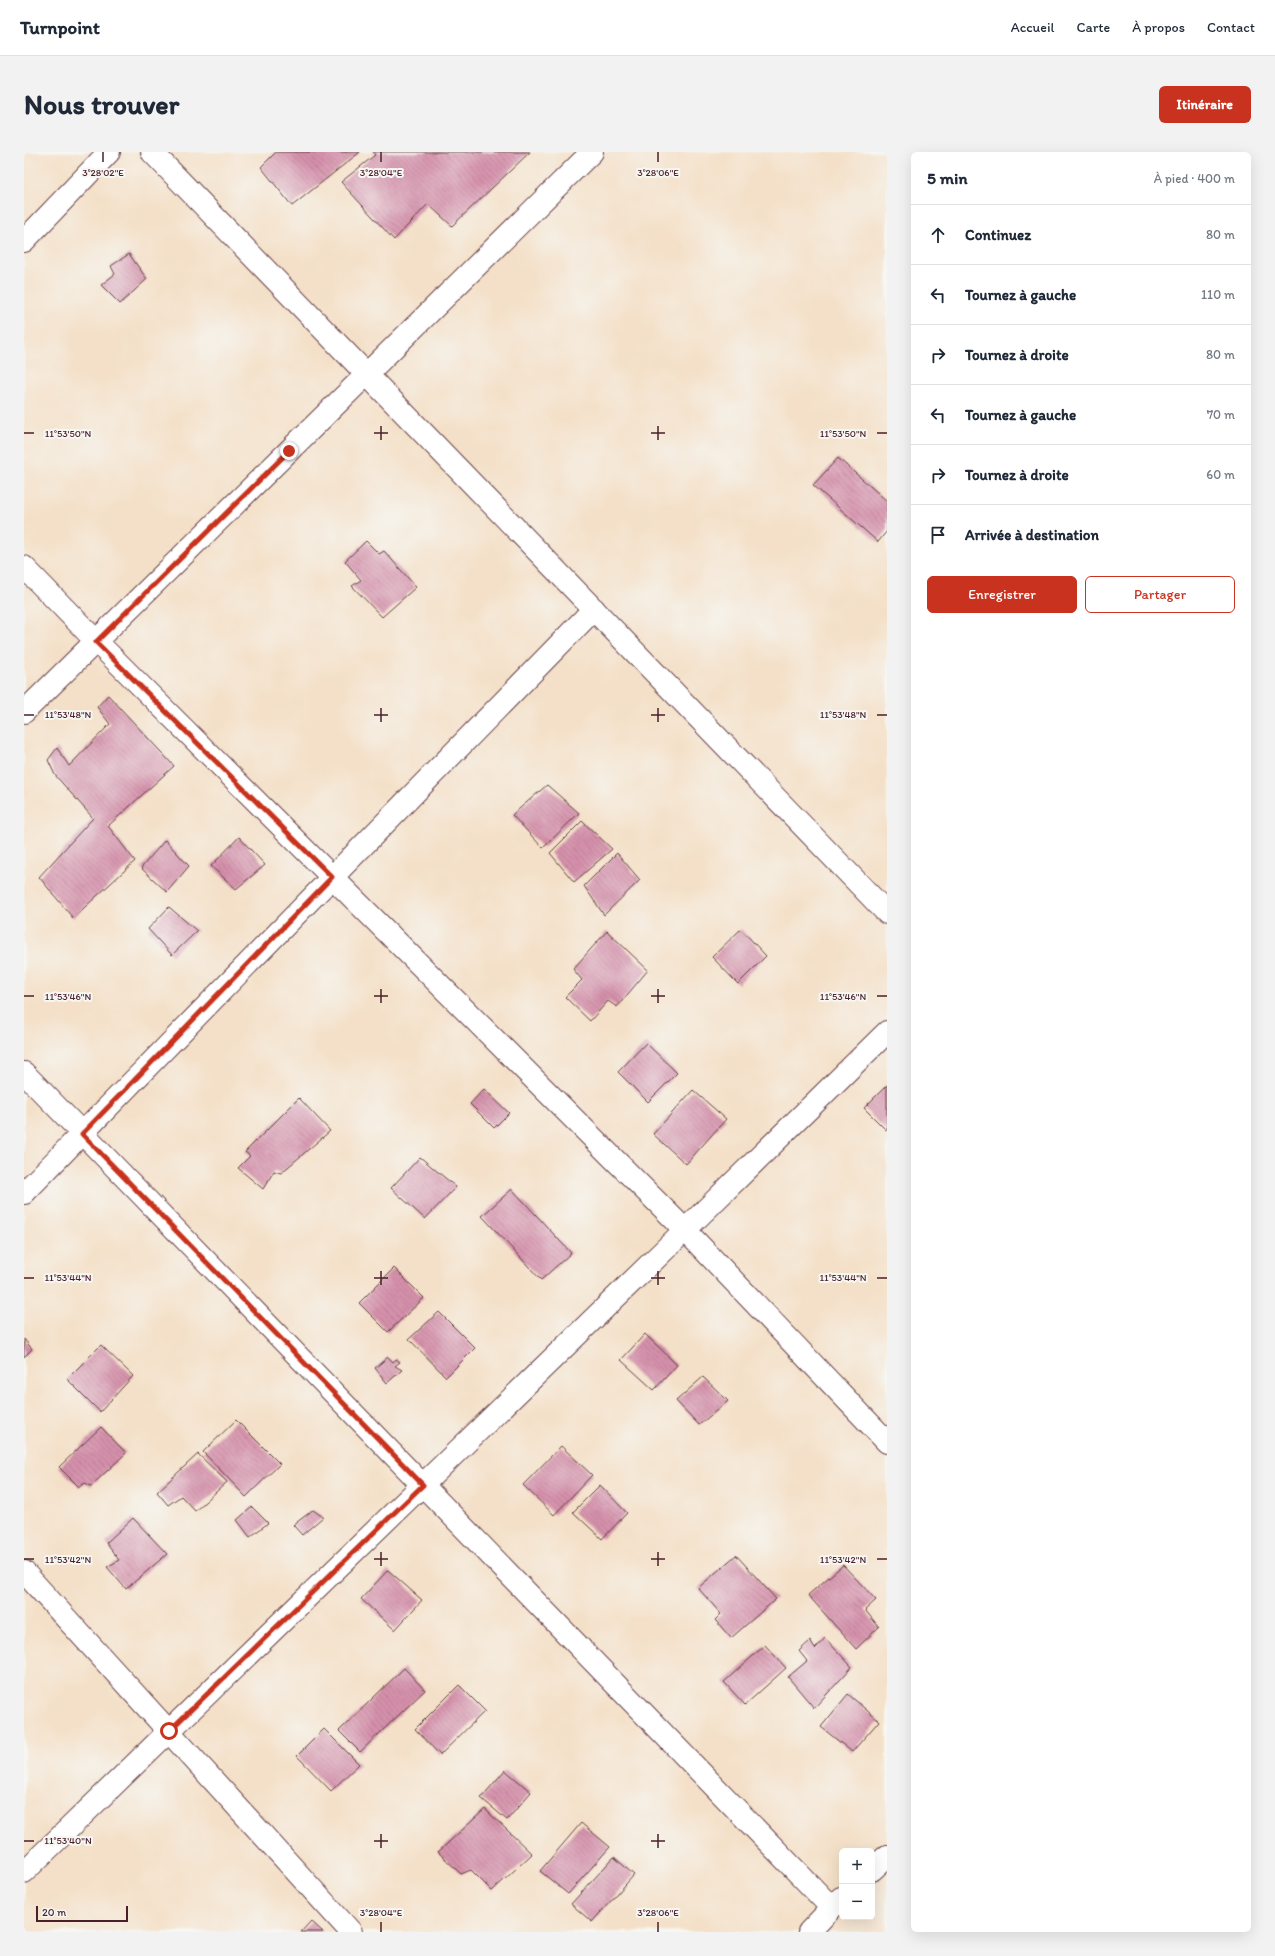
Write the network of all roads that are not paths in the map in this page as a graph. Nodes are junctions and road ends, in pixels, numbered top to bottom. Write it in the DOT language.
graph roads {
  1 [pos="109,152"];
  2 [pos="152,152"];
  3 [pos="592,152"];
  4 [pos="24,241"];
  5 [pos="367,373"];
  6 [pos="24,567"];
  7 [pos="594,608"];
  8 [pos="96,642"];
  9 [pos="24,712"];
  10 [pos="332,877"];
  11 [pos="887,913"];
  12 [pos="887,1032"];
  13 [pos="24,1073"];
  14 [pos="82,1134"];
  15 [pos="24,1193"];
  16 [pos="685,1230"];
  17 [pos="887,1442"];
  18 [pos="423,1485"];
  19 [pos="24,1572"];
  20 [pos="169,1731"];
  21 [pos="887,1856"];
  22 [pos="875,1867"];
  23 [pos="24,1872"];
  24 [pos="836,1902"];
  25 [pos="352,1932"];
  26 [pos="809,1932"];
  1 -- 4 [label="street"];
  2 -- 5 [label="street"];
  3 -- 5 [label="street"];
  5 -- 7 [label="street"];
  5 -- 8 [label="street"];
  6 -- 8 [label="street"];
  7 -- 10 [label="street"];
  7 -- 11 [label="street"];
  8 -- 9 [label="street"];
  8 -- 10 [label="street"];
  10 -- 14 [label="street"];
  10 -- 16 [label="street"];
  12 -- 16 [label="street"];
  13 -- 14 [label="street"];
  14 -- 15 [label="street"];
  14 -- 18 [label="street"];
  16 -- 17 [label="street"];
  16 -- 18 [label="street"];
  18 -- 20 [label="street"];
  18 -- 24 [label="street"];
  19 -- 20 [label="street"];
  20 -- 23 [label="street"];
  20 -- 25 [label="street"];
  21 -- 22 [label="street"];
  24 -- 26 [label="street"];
}
